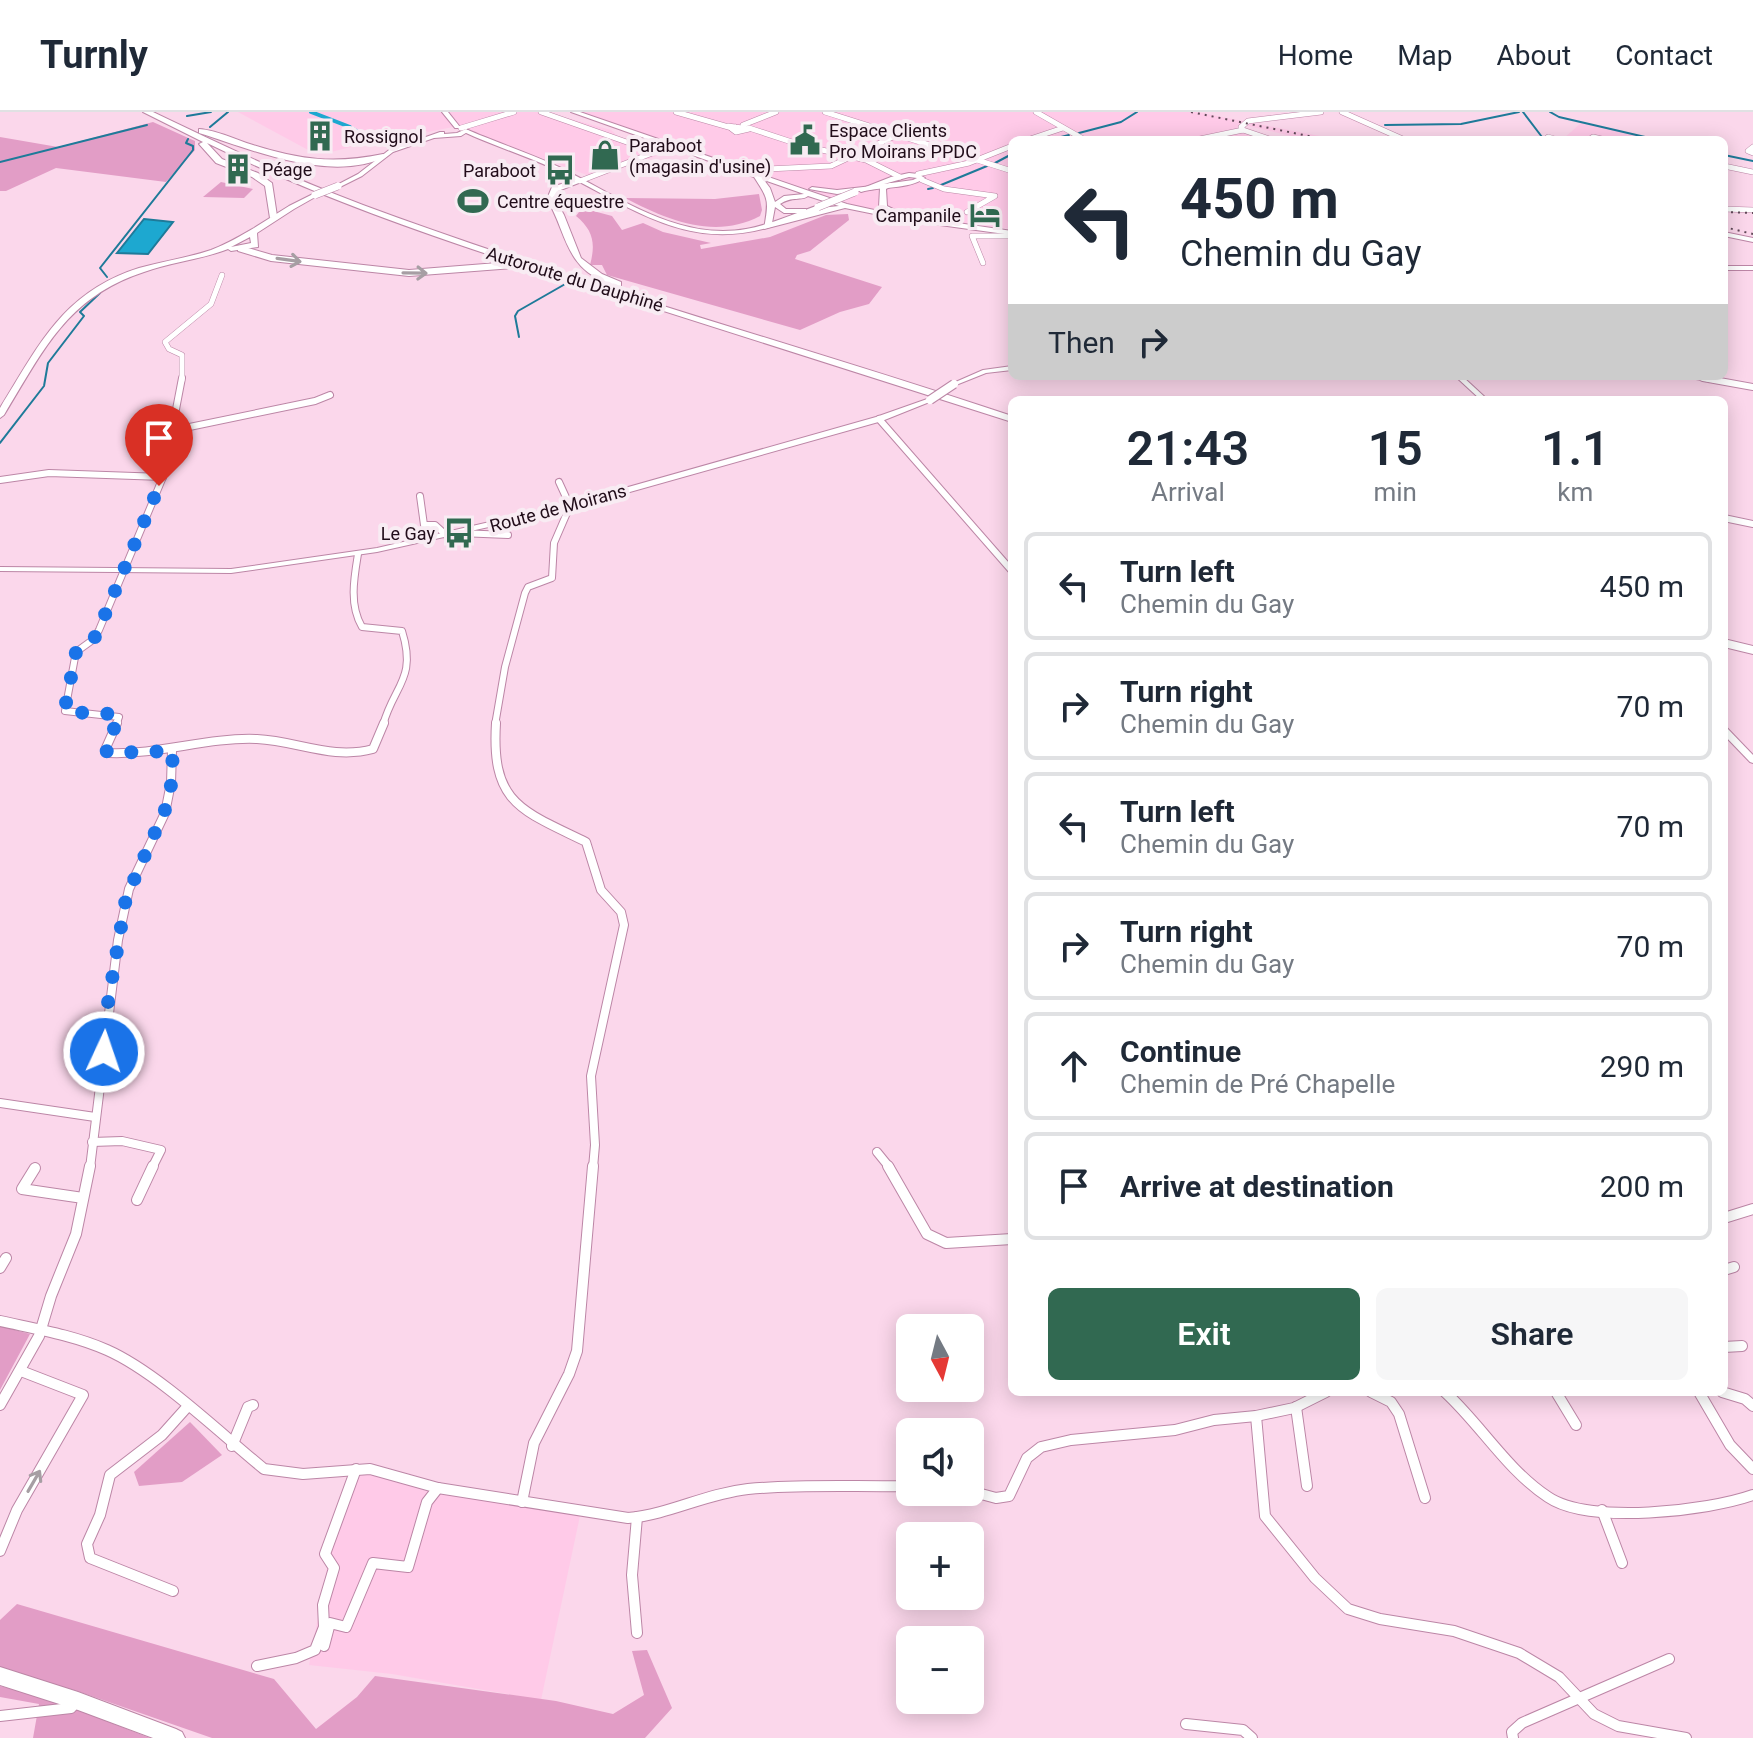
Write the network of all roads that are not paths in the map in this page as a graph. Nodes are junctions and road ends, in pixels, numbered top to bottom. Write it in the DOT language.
graph roads {
  1 [pos="147,112"];
  2 [pos="162,112"];
  3 [pos="445,112"];
  4 [pos="514,112"];
  5 [pos="541,112"];
  6 [pos="574,112"];
  7 [pos="676,112"];
  8 [pos="776,112"];
  9 [pos="825,112"];
  10 [pos="1036,112"];
  11 [pos="1276,112"];
  12 [pos="1321,112"];
  13 [pos="1342,112"];
  14 [pos="1287,117"];
  15 [pos="450,120"];
  16 [pos="736,127"];
  17 [pos="749,128"];
  18 [pos="1063,128"];
  19 [pos="464,130"];
  20 [pos="1243,130"];
  21 [pos="193,132"];
  22 [pos="446,132"];
  23 [pos="897,135"];
  24 [pos="1039,136"];
  25 [pos="1078,136"];
  26 [pos="1214,136"];
  27 [pos="1260,136"];
  28 [pos="1396,136"];
  29 [pos="1008,148"];
  30 [pos="383,156"];
  31 [pos="853,156"];
  32 [pos="709,159"];
  33 [pos="977,160"];
  34 [pos="371,161"];
  35 [pos="1728,167"];
  36 [pos="767,169"];
  37 [pos="1008,170"];
  38 [pos="749,172"];
  39 [pos="1753,172"];
  40 [pos="923,177"];
  41 [pos="903,179"];
  42 [pos="580,181"];
  43 [pos="933,186"];
  44 [pos="874,187"];
  45 [pos="845,206"];
  46 [pos="814,209"];
  47 [pos="1728,209"];
  48 [pos="1753,210"];
  49 [pos="967,212"];
  50 [pos="771,215"];
  51 [pos="273,216"];
  52 [pos="887,216"];
  53 [pos="790,218"];
  54 [pos="928,221"];
  55 [pos="767,227"];
  56 [pos="1008,232"];
  57 [pos="1008,233"];
  58 [pos="1728,235"];
  59 [pos="1753,240"];
  60 [pos="238,245"];
  61 [pos="983,263"];
  62 [pos="1728,269"];
  63 [pos="1753,269"];
  64 [pos="222,275"];
  65 [pos="567,278"];
  66 [pos="654,297"];
  67 [pos="1008,368"];
  68 [pos="1462,380"];
  69 [pos="1713,380"];
  70 [pos="1753,387"];
  71 [pos="330,395"];
  72 [pos="1480,396"];
  73 [pos="1008,410"];
  74 [pos="0,415"];
  75 [pos="1008,418"];
  76 [pos="879,419"];
  77 [pos="175,430"];
  78 [pos="163,477"];
  79 [pos="0,480"];
  80 [pos="559,482"];
  81 [pos="420,496"];
  82 [pos="570,506"];
  83 [pos="1728,519"];
  84 [pos="1753,524"];
  85 [pos="460,532"];
  86 [pos="446,535"];
  87 [pos="508,535"];
  88 [pos="358,554"];
  89 [pos="1008,566"];
  90 [pos="0,569"];
  91 [pos="124,570"];
  92 [pos="1728,644"];
  93 [pos="1753,650"];
  94 [pos="1728,653"];
  95 [pos="1753,659"];
  96 [pos="1728,734"];
  97 [pos="172,751"];
  98 [pos="1753,760"];
  99 [pos="0,1103"];
  100 [pos="95,1117"];
  101 [pos="92,1142"];
  102 [pos="877,1152"];
  103 [pos="35,1168"];
  104 [pos="83,1198"];
  105 [pos="137,1200"];
  106 [pos="1753,1209"];
  107 [pos="1728,1217"];
  108 [pos="1008,1239"];
  109 [pos="6,1258"];
  110 [pos="0,1268"];
  111 [pos="0,1321"];
  112 [pos="41,1329"];
  113 [pos="1742,1346"];
  114 [pos="1728,1349"];
  115 [pos="21,1371"];
  116 [pos="1728,1394"];
  117 [pos="1318,1396"];
  118 [pos="1379,1396"];
  119 [pos="1450,1396"];
  120 [pos="1558,1396"];
  121 [pos="1701,1396"];
  122 [pos="0,1405"];
  123 [pos="253,1405"];
  124 [pos="188,1406"];
  125 [pos="1753,1406"];
  126 [pos="1296,1407"];
  127 [pos="1256,1416"];
  128 [pos="1576,1425"];
  129 [pos="232,1446"];
  130 [pos="356,1469"];
  131 [pos="1753,1469"];
  132 [pos="896,1486"];
  133 [pos="1307,1486"];
  134 [pos="438,1488"];
  135 [pos="984,1495"];
  136 [pos="1753,1495"];
  137 [pos="1425,1498"];
  138 [pos="522,1502"];
  139 [pos="1602,1510"];
  140 [pos="637,1517"];
  141 [pos="0,1551"];
  142 [pos="1622,1563"];
  143 [pos="173,1591"];
  144 [pos="637,1633"];
  145 [pos="324,1646"];
  146 [pos="1669,1659"];
  147 [pos="257,1666"];
  148 [pos="0,1676"];
  149 [pos="1579,1699"];
  150 [pos="78,1701"];
  151 [pos="0,1716"];
  152 [pos="1186,1724"];
  153 [pos="176,1738"];
  154 [pos="1252,1738"];
  155 [pos="1513,1738"];
  156 [pos="1686,1738"];
  1 -- 21 [label="highway, Autoroute du Dauphiné"];
  2 -- 21 [label="highway, Autoroute du Dauphiné"];
  3 -- 15 [label="main road"];
  4 -- 19 [label="street"];
  5 -- 42 [label="street"];
  6 -- 32 [label="main road"];
  7 -- 16 [label="street"];
  8 -- 17 [label="street"];
  9 -- 23 [label="street"];
  10 -- 18 [label="street"];
  11 -- 14 [label="street"];
  12 -- 14 [label="street"];
  13 -- 28 [label="street"];
  14 -- 20 [label="street"];
  15 -- 19 [label="main road"];
  15 -- 22 [label="main road"];
  16 -- 17 [label="street"];
  16 -- 17 [label="street"];
  17 -- 31 [label="street"];
  18 -- 24 [label="street"];
  18 -- 25 [label="street"];
  19 -- 22 [label="main road"];
  19 -- 42 [label="main road"];
  20 -- 26 [label="street"];
  20 -- 27 [label="street"];
  21 -- 34 [label="highway"];
  21 -- 51 [label="highway"];
  21 -- 65 [label="highway, Autoroute du Dauphiné"];
  21 -- 66 [label="highway, Autoroute du Dauphiné"];
  22 -- 30 [label="main road"];
  23 -- 31 [label="street"];
  23 -- 33 [label="street"];
  29 -- 33 [label="street"];
  30 -- 34 [label="highway"];
  31 -- 36 [label="street"];
  31 -- 41 [label="street"];
  32 -- 38 [label="main road"];
  32 -- 50 [label="main road"];
  33 -- 37 [label="street"];
  33 -- 40 [label="street"];
  34 -- 51 [label="main road, bridge"];
  35 -- 39 [label="street"];
  38 -- 44 [label="main road"];
  38 -- 45 [label="main road"];
  38 -- 54 [label="main road"];
  40 -- 41 [label="main road"];
  40 -- 43 [label="street"];
  41 -- 43 [label="street"];
  41 -- 44 [label="main road"];
  41 -- 54 [label="main road"];
  42 -- 55 [label="main road"];
  42 -- 66 [label="highway"];
  43 -- 49 [label="street"];
  44 -- 46 [label="main road, bridge"];
  45 -- 46 [label="main road"];
  45 -- 52 [label="main road"];
  46 -- 53 [label="main road"];
  47 -- 48 [label="street"];
  50 -- 53 [label="main road"];
  50 -- 55 [label="main road"];
  51 -- 60 [label="main road"];
  52 -- 54 [label="main road"];
  52 -- 55 [label="main road"];
  53 -- 55 [label="main road"];
  54 -- 56 [label="main road"];
  57 -- 61 [label="street"];
  58 -- 59 [label="street"];
  60 -- 65 [label="highway, one-way"];
  60 -- 74 [label="main road"];
  62 -- 63 [label="main road"];
  64 -- 77 [label="street"];
  65 -- 75 [label="highway, Autoroute du Dauphiné"];
  66 -- 73 [label="highway, Autoroute du Dauphiné"];
  67 -- 76 [label="street, Route de Moirans, bridge"];
  68 -- 72 [label="street"];
  69 -- 70 [label="street"];
  71 -- 77 [label="street"];
  76 -- 82 [label="street, Route de Moirans"];
  76 -- 89 [label="street"];
  77 -- 78 [label="street"];
  78 -- 79 [label="street"];
  78 -- 91 [label="street"];
  80 -- 82 [label="street"];
  81 -- 86 [label="street"];
  82 -- 85 [label="street, Route de Moirans"];
  82 -- 138 [label="street"];
  83 -- 84 [label="street"];
  85 -- 86 [label="street, Route de Moirans"];
  85 -- 87 [label="street"];
  86 -- 88 [label="street, Route de Moirans"];
  88 -- 91 [label="street, Route de Moirans"];
  88 -- 97 [label="street"];
  90 -- 91 [label="street, Route de Moirans"];
  91 -- 97 [label="street"];
  92 -- 93 [label="highway"];
  94 -- 95 [label="highway"];
  96 -- 98 [label="street"];
  97 -- 100 [label="street"];
  99 -- 100 [label="street"];
  100 -- 101 [label="street"];
  101 -- 104 [label="street"];
  101 -- 105 [label="street"];
  102 -- 108 [label="street"];
  103 -- 104 [label="street"];
  104 -- 112 [label="street"];
  106 -- 107 [label="street"];
  109 -- 110 [label="street"];
  111 -- 112 [label="street"];
  112 -- 115 [label="street"];
  112 -- 124 [label="street"];
  113 -- 114 [label="street"];
  115 -- 122 [label="street"];
  141 -- 115 [label="street, one-way"];
  116 -- 125 [label="street"];
  117 -- 126 [label="street"];
  118 -- 137 [label="street"];
  119 -- 139 [label="street"];
  120 -- 128 [label="street"];
  121 -- 131 [label="street"];
  123 -- 129 [label="street"];
  124 -- 129 [label="street"];
  124 -- 143 [label="street"];
  126 -- 127 [label="street"];
  126 -- 133 [label="street"];
  127 -- 135 [label="street"];
  127 -- 149 [label="street"];
  129 -- 130 [label="street"];
  130 -- 134 [label="street"];
  130 -- 147 [label="street"];
  132 -- 140 [label="street"];
  134 -- 138 [label="street"];
  134 -- 145 [label="street"];
  136 -- 139 [label="street"];
  138 -- 140 [label="street"];
  139 -- 142 [label="street"];
  140 -- 144 [label="street"];
  146 -- 149 [label="street"];
  148 -- 150 [label="main road"];
  149 -- 155 [label="street"];
  149 -- 156 [label="street"];
  150 -- 151 [label="street"];
  150 -- 153 [label="main road"];
  152 -- 154 [label="street"];
}
